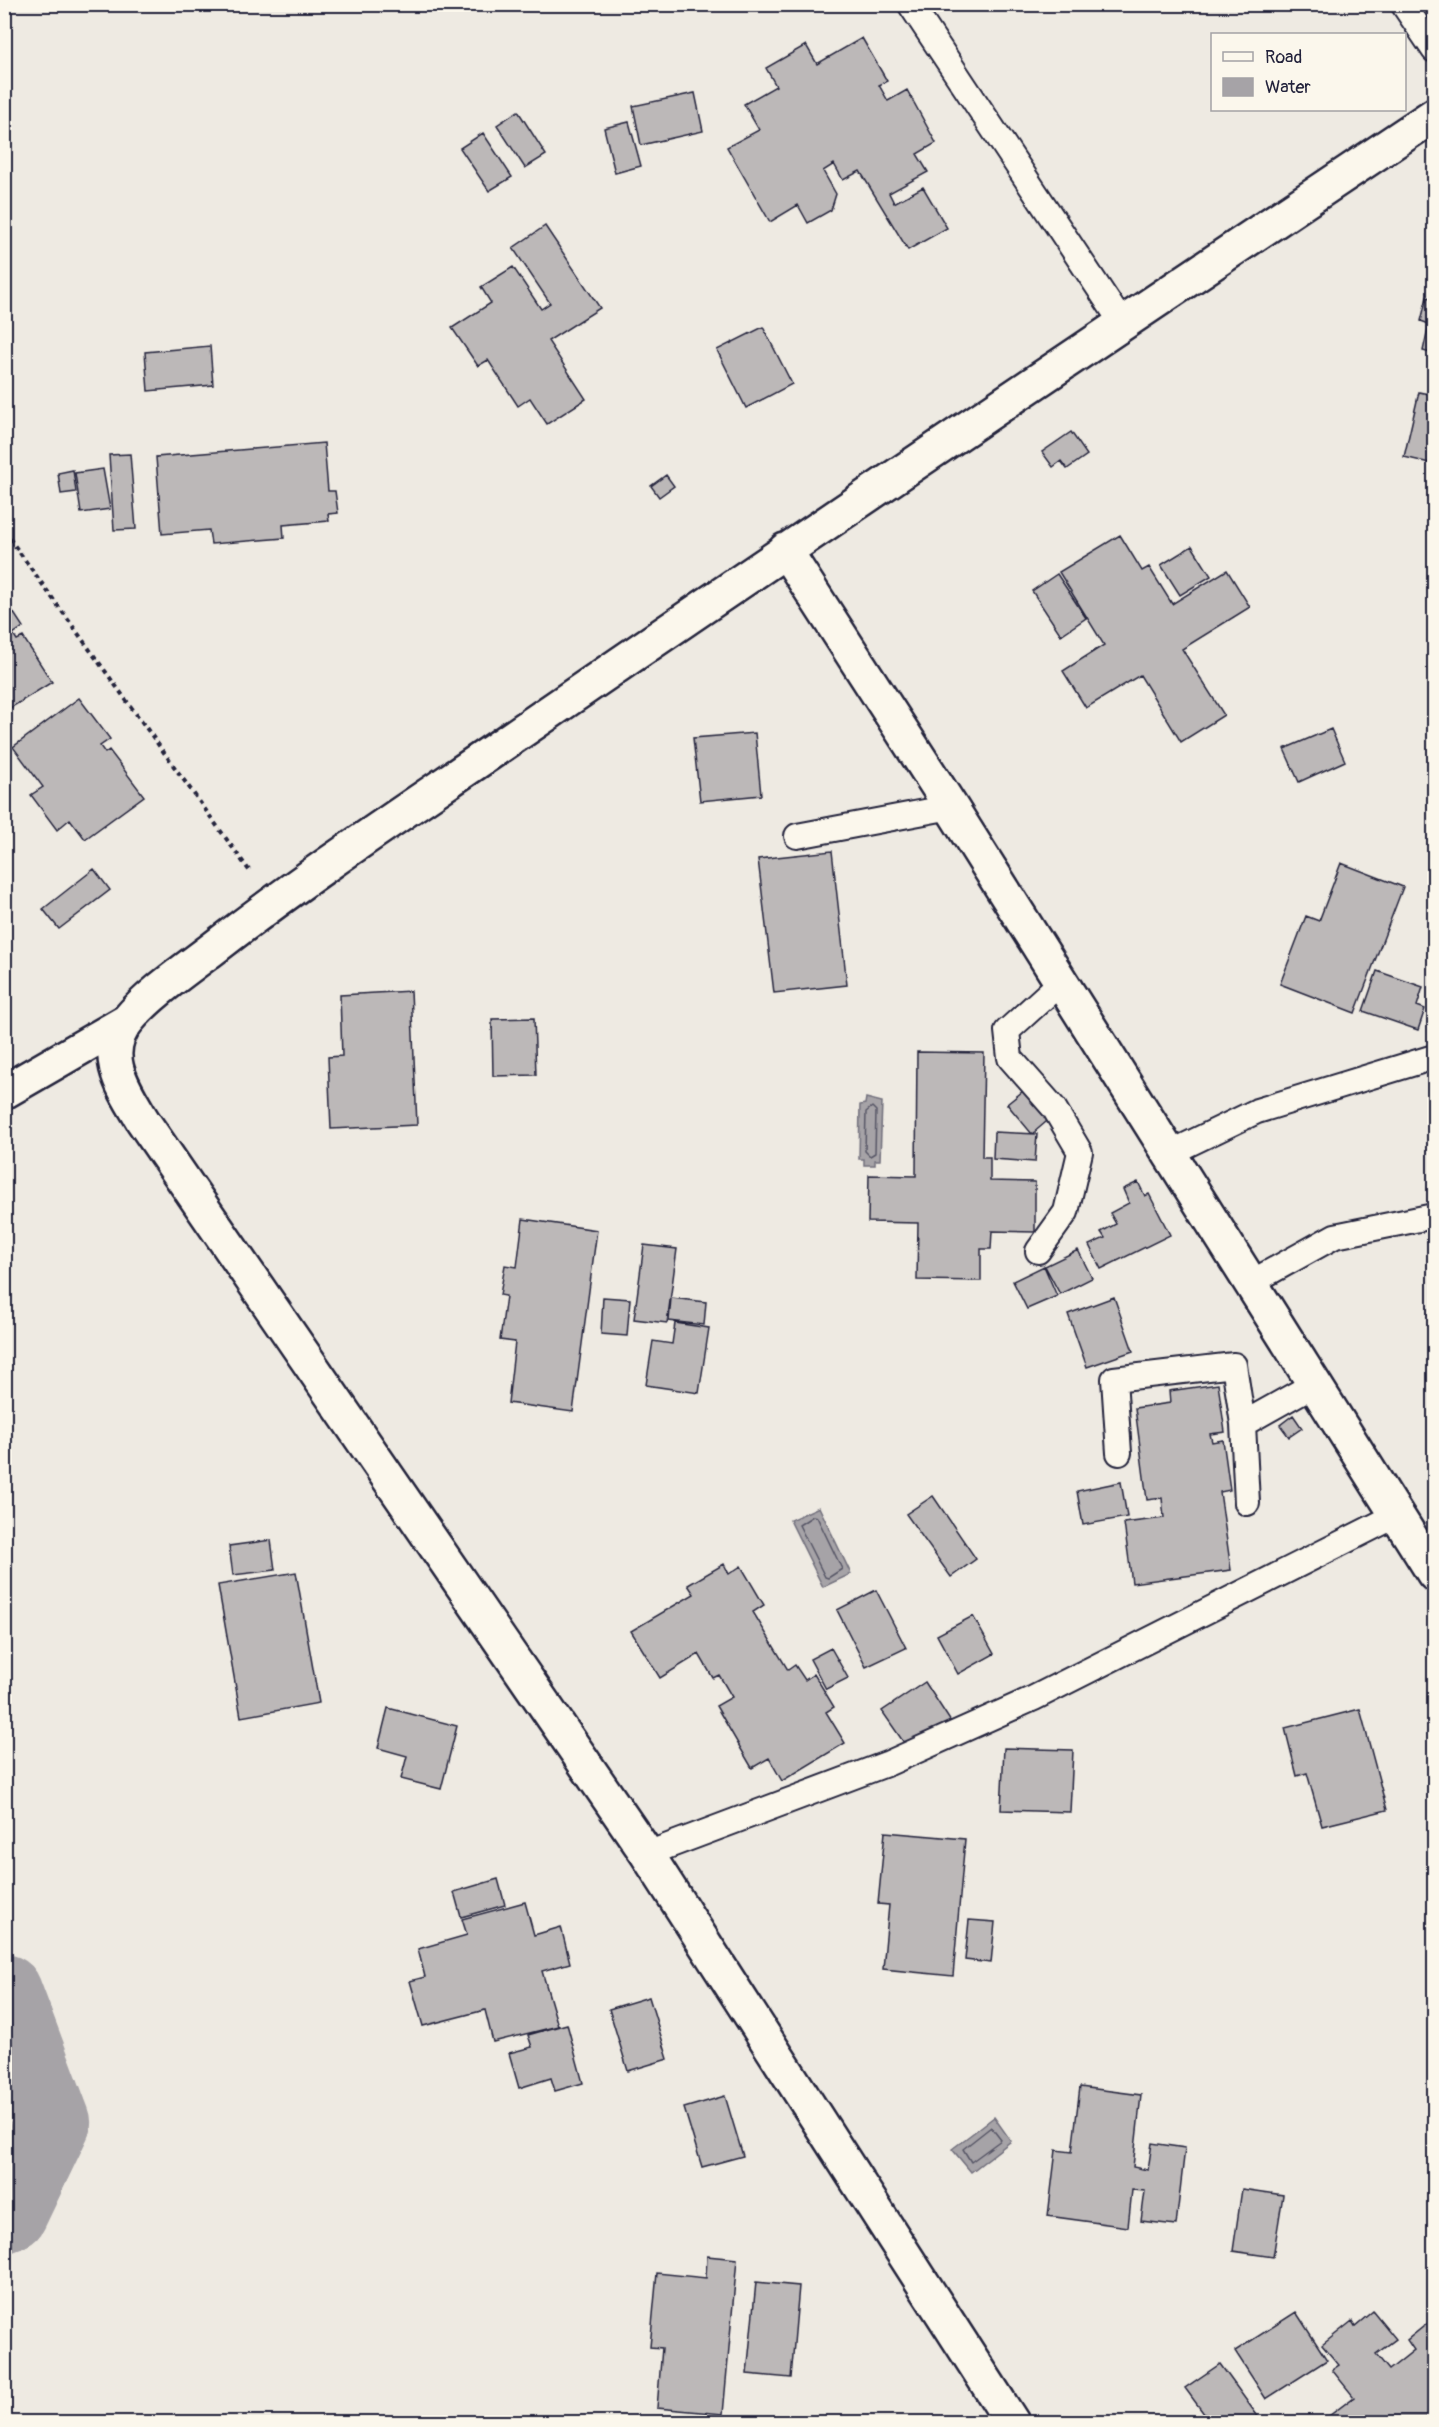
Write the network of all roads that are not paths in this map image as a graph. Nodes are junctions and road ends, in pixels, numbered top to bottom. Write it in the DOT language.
graph roads {
  1 [pos="910,4"];
  2 [pos="1403,4"];
  3 [pos="1434,50"];
  4 [pos="1434,115"];
  5 [pos="1122,323"];
  6 [pos="785,550"];
  7 [pos="951,807"];
  8 [pos="797,836"];
  9 [pos="1062,981"];
  10 [pos="127,1021"];
  11 [pos="1434,1057"];
  12 [pos="4,1092"];
  13 [pos="1170,1153"];
  14 [pos="1434,1216"];
  15 [pos="1038,1251"];
  16 [pos="1252,1282"];
  17 [pos="1316,1383"];
  18 [pos="1243,1424"];
  19 [pos="1119,1453"];
  20 [pos="1247,1503"];
  21 [pos="1399,1514"];
  22 [pos="1434,1574"];
  23 [pos="647,1854"];
  24 [pos="1012,2422"];
  1 -- 5 [label="lane"];
  2 -- 3 [label="lane"];
  4 -- 5 [label="street"];
  5 -- 6 [label="street"];
  6 -- 7 [label="street"];
  6 -- 10 [label="street"];
  7 -- 8 [label="lane"];
  7 -- 9 [label="street"];
  9 -- 13 [label="street"];
  9 -- 15 [label="lane"];
  10 -- 12 [label="street"];
  10 -- 23 [label="street"];
  11 -- 13 [label="lane"];
  13 -- 16 [label="street"];
  14 -- 16 [label="lane"];
  16 -- 17 [label="street"];
  17 -- 18 [label="lane"];
  17 -- 21 [label="street"];
  18 -- 19 [label="lane"];
  18 -- 20 [label="lane"];
  21 -- 22 [label="street"];
  21 -- 23 [label="lane"];
  23 -- 24 [label="street"];
}
